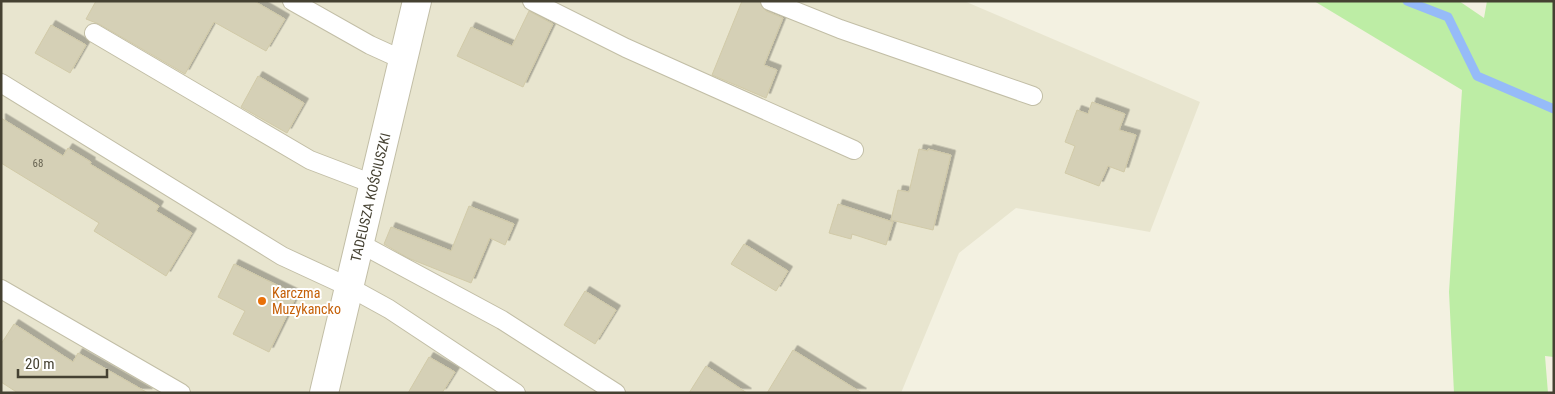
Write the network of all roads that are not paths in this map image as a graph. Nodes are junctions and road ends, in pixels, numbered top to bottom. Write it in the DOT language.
graph roads {
  1 [pos="292,1"];
  2 [pos="417,1"];
  3 [pos="532,1"];
  4 [pos="770,1"];
  5 [pos="94,33"];
  6 [pos="403,60"];
  7 [pos="1,83"];
  8 [pos="1033,96"];
  9 [pos="854,150"];
  10 [pos="374,184"];
  11 [pos="359,243"];
  12 [pos="349,287"];
  13 [pos="1,289"];
  14 [pos="181,393"];
  15 [pos="324,393"];
  16 [pos="516,393"];
  17 [pos="616,393"];
  1 -- 6 [label="lane"];
  2 -- 6 [label="street, TADEUSZA KOŚCIUSZKI"];
  3 -- 9 [label="lane"];
  4 -- 8 [label="lane"];
  5 -- 10 [label="lane"];
  6 -- 10 [label="street, TADEUSZA KOŚCIUSZKI"];
  7 -- 12 [label="lane"];
  10 -- 11 [label="street, TADEUSZA KOŚCIUSZKI"];
  11 -- 12 [label="street, TADEUSZA KOŚCIUSZKI"];
  11 -- 17 [label="lane"];
  12 -- 15 [label="street, TADEUSZA KOŚCIUSZKI"];
  12 -- 16 [label="lane"];
  13 -- 14 [label="lane"];
}
